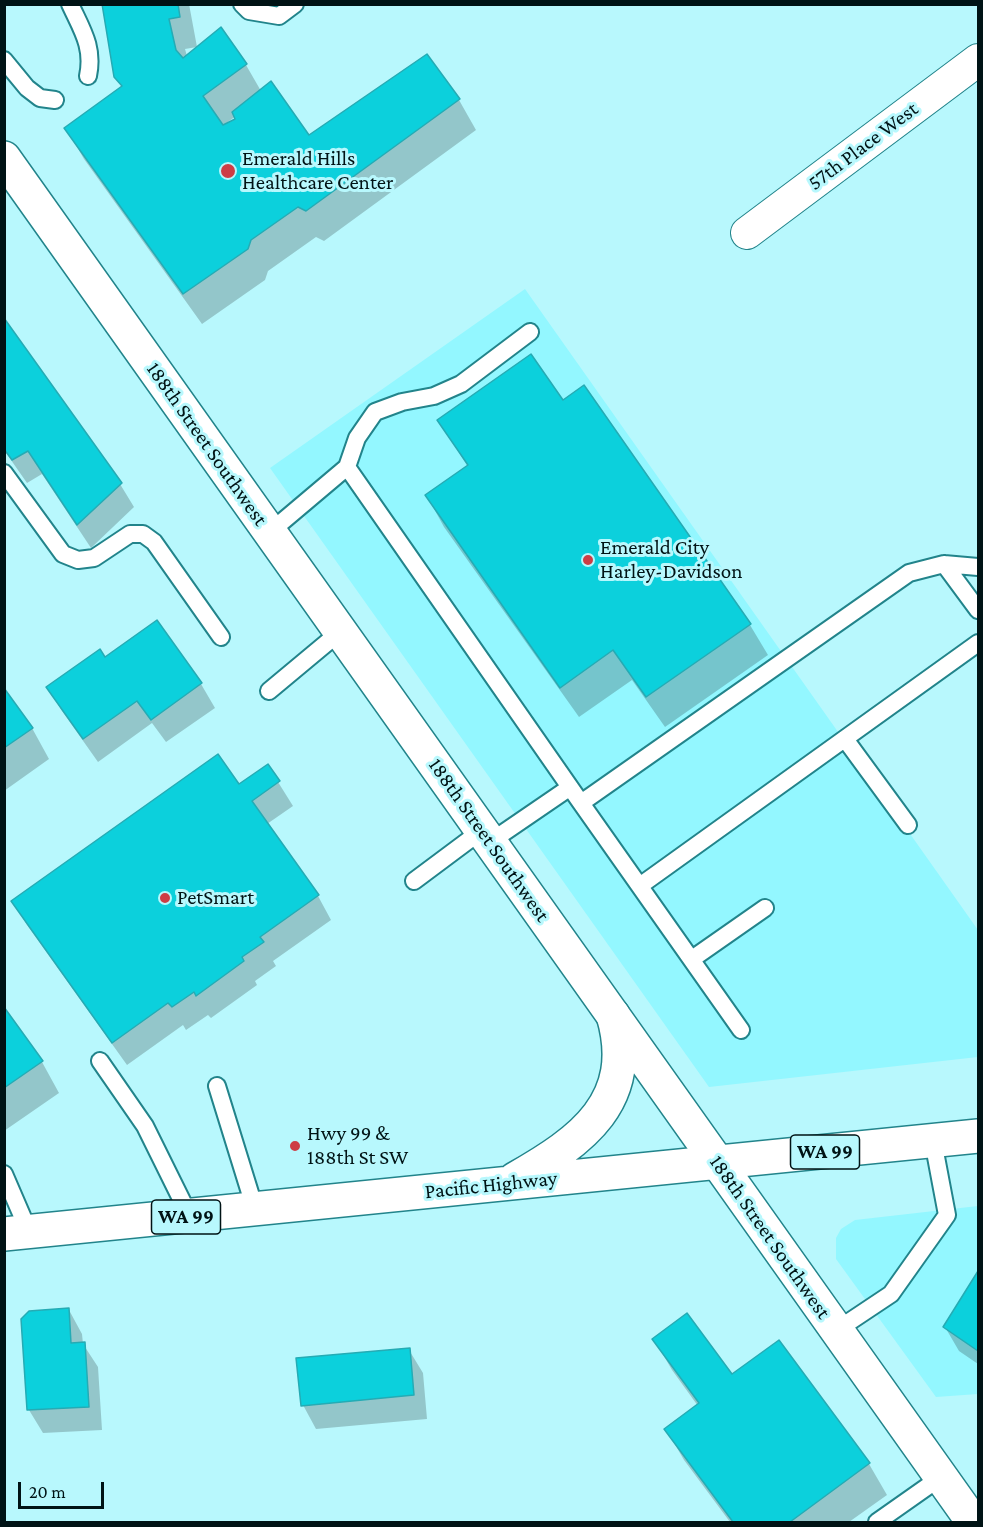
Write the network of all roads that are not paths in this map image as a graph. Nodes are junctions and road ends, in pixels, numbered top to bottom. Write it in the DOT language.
graph roads {
  1 [pos="70,4"];
  2 [pos="242,4"];
  3 [pos="295,4"];
  4 [pos="4,60"];
  5 [pos="978,60"];
  6 [pos="88,76"];
  7 [pos="55,100"];
  8 [pos="4,158"];
  9 [pos="747,233"];
  10 [pos="530,332"];
  11 [pos="348,467"];
  12 [pos="4,473"];
  13 [pos="270,532"];
  14 [pos="944,564"];
  15 [pos="978,567"];
  16 [pos="978,610"];
  17 [pos="341,631"];
  18 [pos="220,638"];
  19 [pos="978,643"];
  20 [pos="269,691"];
  21 [pos="845,739"];
  22 [pos="569,788"];
  23 [pos="581,803"];
  24 [pos="908,825"];
  25 [pos="486,836"];
  26 [pos="414,881"];
  27 [pos="641,885"];
  28 [pos="765,908"];
  29 [pos="692,958"];
  30 [pos="613,1015"];
  31 [pos="741,1030"];
  32 [pos="100,1061"];
  33 [pos="217,1086"];
  34 [pos="978,1136"];
  35 [pos="933,1141"];
  36 [pos="718,1163"];
  37 [pos="4,1174"];
  38 [pos="508,1183"];
  39 [pos="255,1209"];
  40 [pos="190,1216"];
  41 [pos="17,1233"];
  42 [pos="837,1330"];
  43 [pos="941,1477"];
  44 [pos="877,1522"];
  45 [pos="973,1522"];
  1 -- 6 [label="lane"];
  2 -- 3 [label="lane"];
  4 -- 7 [label="lane"];
  5 -- 9 [label="street, 57th Place West"];
  8 -- 13 [label="main road, 188th Street Southwest"];
  10 -- 11 [label="lane"];
  11 -- 13 [label="lane"];
  11 -- 22 [label="lane"];
  12 -- 18 [label="lane"];
  13 -- 17 [label="main road, 188th Street Southwest"];
  14 -- 15 [label="lane"];
  14 -- 16 [label="lane"];
  14 -- 23 [label="lane"];
  17 -- 20 [label="lane"];
  17 -- 25 [label="main road, 188th Street Southwest"];
  19 -- 21 [label="lane"];
  21 -- 24 [label="lane"];
  21 -- 27 [label="lane"];
  22 -- 23 [label="lane"];
  22 -- 25 [label="lane"];
  23 -- 27 [label="lane"];
  25 -- 26 [label="lane"];
  25 -- 30 [label="main road, 188th Street Southwest"];
  27 -- 29 [label="lane"];
  28 -- 29 [label="lane"];
  29 -- 31 [label="lane"];
  30 -- 36 [label="main road, 188th Street Southwest"];
  30 -- 38 [label="main road"];
  32 -- 40 [label="lane"];
  33 -- 39 [label="lane"];
  34 -- 35 [label="main road, Pacific Highway / WA 99"];
  35 -- 36 [label="main road, Pacific Highway / WA 99"];
  35 -- 42 [label="lane"];
  36 -- 38 [label="main road, Pacific Highway / WA 99"];
  36 -- 42 [label="main road, 188th Street Southwest"];
  37 -- 41 [label="lane"];
  38 -- 39 [label="main road, Pacific Highway / WA 99"];
  39 -- 40 [label="main road, Pacific Highway / WA 99"];
  40 -- 41 [label="main road, Pacific Highway / WA 99"];
  42 -- 43 [label="main road, 188th Street Southwest"];
  43 -- 44 [label="lane"];
  43 -- 45 [label="main road, 188th Street Southwest"];
}
